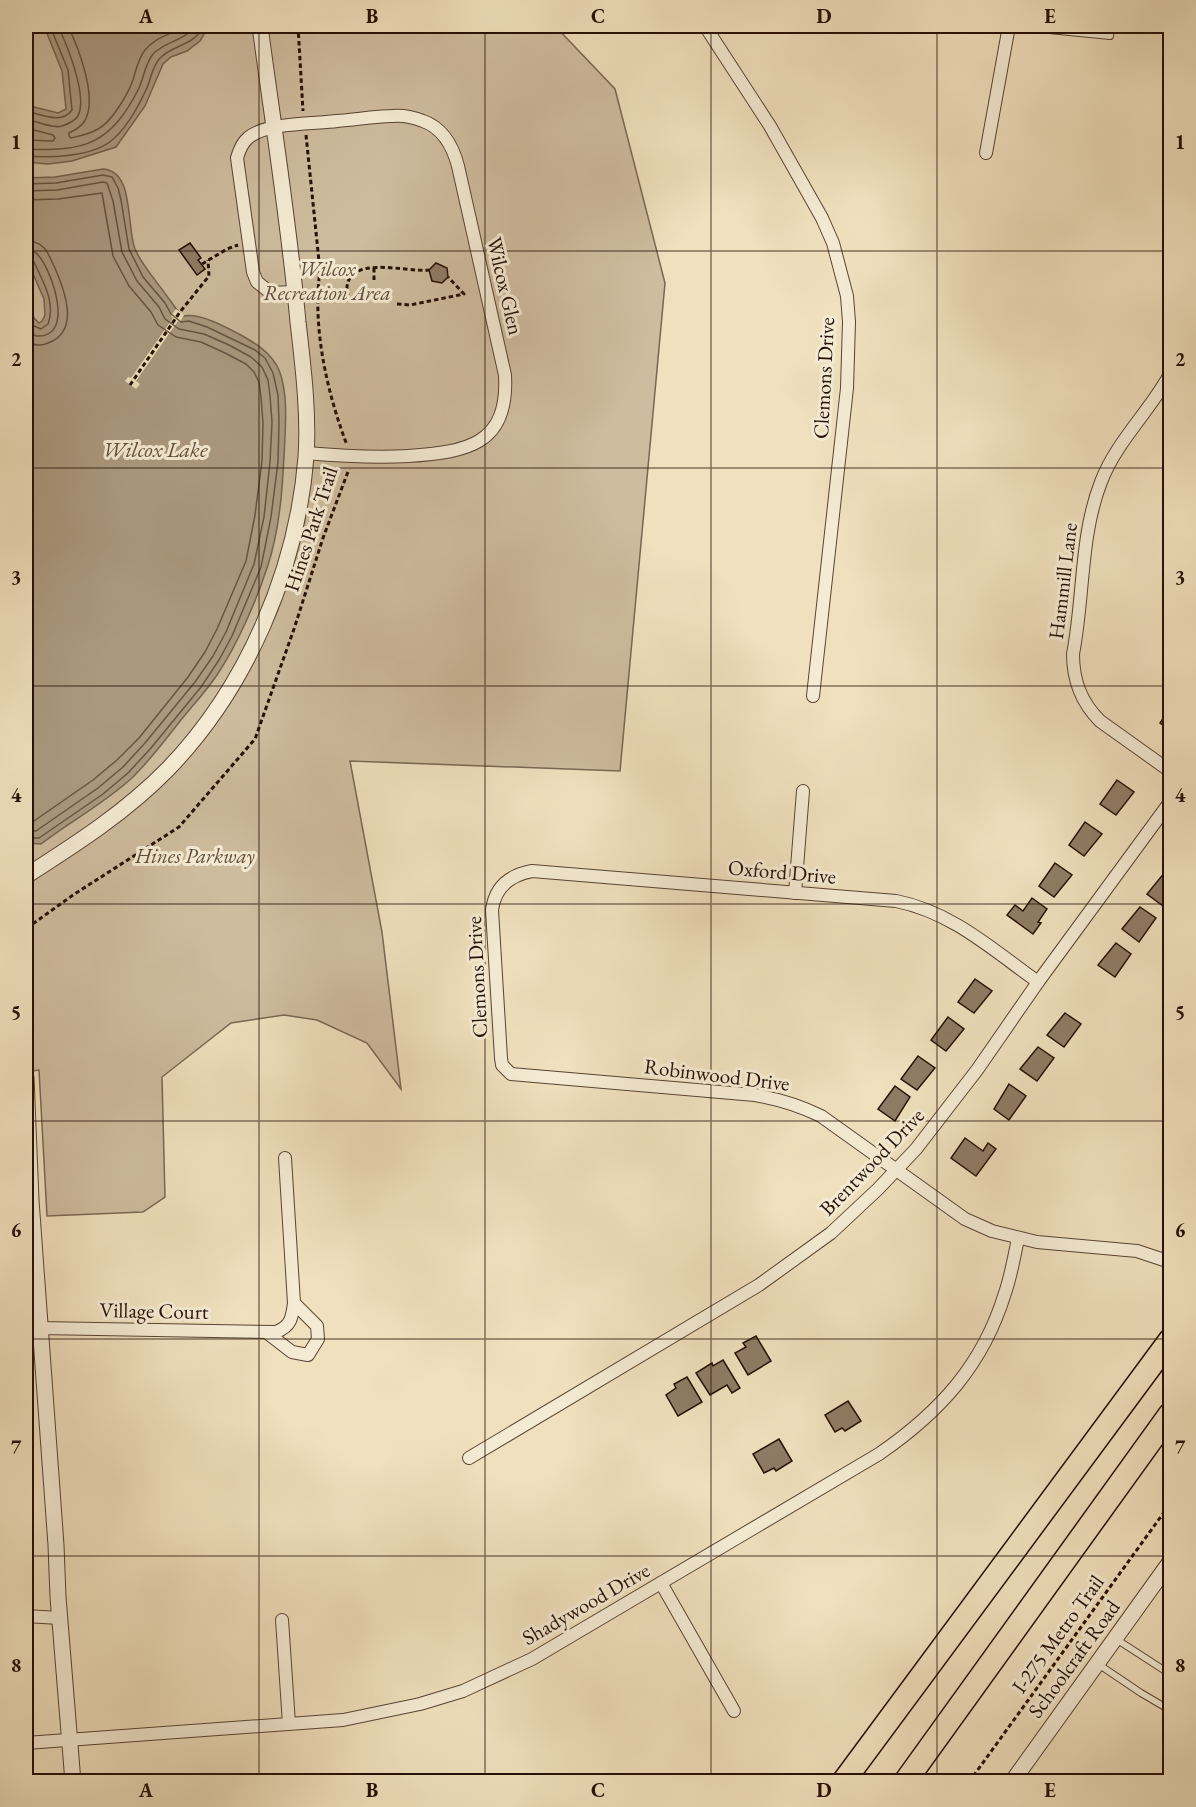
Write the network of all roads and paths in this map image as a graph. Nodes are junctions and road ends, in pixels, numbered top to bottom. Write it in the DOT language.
graph roads {
  1 [pos="260,26"];
  2 [pos="298,26"];
  3 [pos="705,26"];
  4 [pos="1009,26"];
  5 [pos="1111,26"];
  6 [pos="304,124"];
  7 [pos="274,128"];
  8 [pos="986,153"];
  9 [pos="249,242"];
  10 [pos="208,260"];
  11 [pos="202,264"];
  12 [pos="374,268"];
  13 [pos="429,270"];
  14 [pos="448,278"];
  15 [pos="374,280"];
  16 [pos="296,292"];
  17 [pos="356,298"];
  18 [pos="398,304"];
  19 [pos="1170,374"];
  20 [pos="130,385"];
  21 [pos="306,453"];
  22 [pos="349,457"];
  23 [pos="813,696"];
  24 [pos="1170,771"];
  25 [pos="803,791"];
  26 [pos="1170,802"];
  27 [pos="26,876"];
  28 [pos="503,884"];
  29 [pos="795,893"];
  30 [pos="26,927"];
  31 [pos="1038,982"];
  32 [pos="506,1070"];
  33 [pos="26,1077"];
  34 [pos="285,1158"];
  35 [pos="897,1169"];
  36 [pos="28,1201"];
  37 [pos="1018,1239"];
  38 [pos="1168,1261"];
  39 [pos="294,1303"];
  40 [pos="33,1330"];
  41 [pos="267,1332"];
  42 [pos="1170,1340"];
  43 [pos="1170,1414"];
  44 [pos="469,1458"];
  45 [pos="1170,1504"];
  46 [pos="1170,1562"];
  47 [pos="661,1583"];
  48 [pos="26,1616"];
  49 [pos="59,1618"];
  50 [pos="282,1620"];
  51 [pos="1115,1638"];
  52 [pos="1097,1663"];
  53 [pos="1170,1674"];
  54 [pos="1170,1710"];
  55 [pos="734,1711"];
  56 [pos="289,1724"];
  57 [pos="69,1740"];
  58 [pos="26,1743"];
  59 [pos="73,1782"];
  60 [pos="843,1782"];
  61 [pos="905,1782"];
  62 [pos="969,1782"];
  63 [pos="1012,1782"];
  1 -- 7 [label="street"];
  2 -- 6 [label="path, Hines Park Trail"];
  3 -- 23 [label="street, Clemons Drive"];
  4 -- 5 [label="lane"];
  4 -- 8 [label="street"];
  6 -- 7 [label="street, Wilcox Glen"];
  6 -- 22 [label="path, Hines Park Trail"];
  6 -- 22 [label="street, Wilcox Glen"];
  7 -- 9 [label="street, Wilcox Glen"];
  7 -- 16 [label="street"];
  9 -- 10 [label="path"];
  9 -- 16 [label="street, Wilcox Glen"];
  10 -- 11 [label="path"];
  10 -- 20 [label="path"];
  12 -- 13 [label="path"];
  12 -- 15 [label="path"];
  12 -- 17 [label="path"];
  14 -- 18 [label="path"];
  16 -- 21 [label="street"];
  19 -- 24 [label="street, Hammill Lane"];
  21 -- 22 [label="street, Wilcox Glen"];
  21 -- 27 [label="street"];
  22 -- 30 [label="path, Hines Park Trail"];
  25 -- 29 [label="street"];
  26 -- 31 [label="street, Brentwood Drive"];
  28 -- 29 [label="street, Oxford Drive"];
  28 -- 32 [label="street, Clemons Drive"];
  29 -- 31 [label="street, Oxford Drive"];
  31 -- 35 [label="street, Brentwood Drive"];
  32 -- 35 [label="street, Robinwood Drive"];
  33 -- 36 [label="street"];
  34 -- 39 [label="street, Village Court"];
  35 -- 37 [label="street, Robinwood Drive"];
  35 -- 44 [label="street, Brentwood Drive"];
  36 -- 40 [label="street"];
  37 -- 38 [label="street, Robinwood Drive"];
  37 -- 47 [label="street, Shadywood Drive"];
  39 -- 41 [label="street, Village Court"];
  39 -- 41 [label="street"];
  40 -- 41 [label="street, Village Court"];
  40 -- 49 [label="street"];
  42 -- 60 [label="highway"];
  43 -- 61 [label="highway"];
  45 -- 62 [label="path, I-275 Metro Trail"];
  46 -- 51 [label="street, Schoolcraft Road"];
  47 -- 55 [label="street"];
  47 -- 56 [label="street, Shadywood Drive"];
  48 -- 49 [label="street"];
  49 -- 57 [label="street"];
  50 -- 56 [label="street"];
  51 -- 52 [label="street, Schoolcraft Road"];
  51 -- 53 [label="lane"];
  52 -- 54 [label="lane"];
  52 -- 63 [label="street, Schoolcraft Road"];
  56 -- 57 [label="street, Shadywood Drive"];
  57 -- 58 [label="street, Shadywood Drive"];
  57 -- 59 [label="street"];
}
